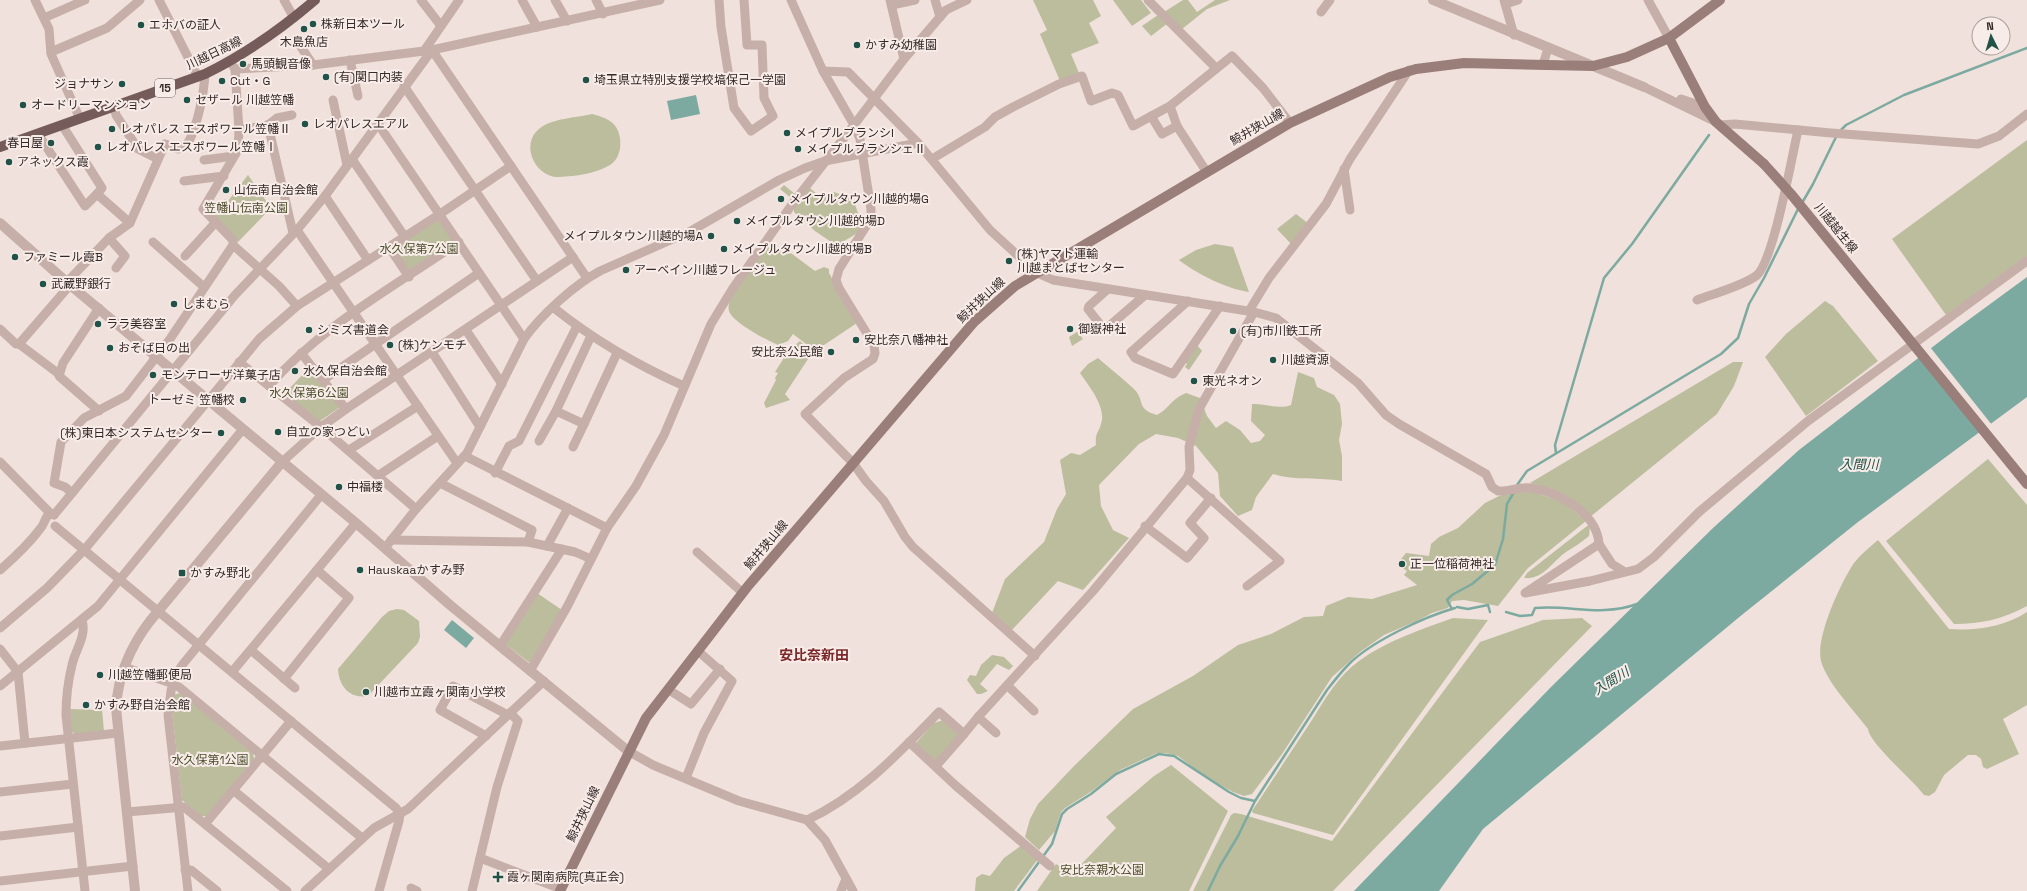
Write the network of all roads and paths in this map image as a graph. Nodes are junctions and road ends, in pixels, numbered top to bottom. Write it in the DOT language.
graph roads {
  1 [pos="35,0"];
  2 [pos="85,0"];
  3 [pos="140,0"];
  4 [pos="159,0"];
  5 [pos="284,0"];
  6 [pos="315,0"];
  7 [pos="421,0"];
  8 [pos="459,0"];
  9 [pos="522,0"];
  10 [pos="555,0"];
  11 [pos="596,0"];
  12 [pos="660,0"];
  13 [pos="718,0"];
  14 [pos="744,0"];
  15 [pos="791,0"];
  16 [pos="915,0"];
  17 [pos="935,0"];
  18 [pos="967,0"];
  19 [pos="1148,0"];
  20 [pos="1330,0"];
  21 [pos="1433,0"];
  22 [pos="1518,0"];
  23 [pos="1648,0"];
  24 [pos="1720,0"];
  25 [pos="1505,2"];
  26 [pos="891,3"];
  27 [pos="1321,12"];
  28 [pos="603,14"];
  29 [pos="940,17"];
  30 [pos="44,18"];
  31 [pos="294,18"];
  32 [pos="567,21"];
  33 [pos="441,26"];
  34 [pos="537,27"];
  35 [pos="1514,34"];
  36 [pos="1669,38"];
  37 [pos="300,47"];
  38 [pos="1548,48"];
  39 [pos="428,50"];
  40 [pos="51,52"];
  41 [pos="904,59"];
  42 [pos="350,60"];
  43 [pos="314,65"];
  44 [pos="1543,65"];
  45 [pos="232,66"];
  46 [pos="1593,66"];
  47 [pos="1216,68"];
  48 [pos="1409,70"];
  49 [pos="823,71"];
  50 [pos="202,75"];
  51 [pos="404,86"];
  52 [pos="1644,86"];
  53 [pos="358,96"];
  54 [pos="333,100"];
  55 [pos="874,100"];
  56 [pos="1170,106"];
  57 [pos="114,107"];
  58 [pos="1705,107"];
  59 [pos="2027,114"];
  60 [pos="292,115"];
  61 [pos="1151,116"];
  62 [pos="80,119"];
  63 [pos="1290,123"];
  64 [pos="1718,123"];
  65 [pos="378,124"];
  66 [pos="62,125"];
  67 [pos="268,125"];
  68 [pos="854,125"];
  69 [pos="1177,126"];
  70 [pos="239,130"];
  71 [pos="1798,130"];
  72 [pos="38,134"];
  73 [pos="918,143"];
  74 [pos="0,147"];
  75 [pos="863,155"];
  76 [pos="234,156"];
  77 [pos="158,159"];
  78 [pos="932,159"];
  79 [pos="204,160"];
  80 [pos="824,161"];
  81 [pos="349,162"];
  82 [pos="511,166"];
  83 [pos="1344,169"];
  84 [pos="1206,171"];
  85 [pos="224,176"];
  86 [pos="184,180"];
  87 [pos="476,191"];
  88 [pos="97,194"];
  89 [pos="325,196"];
  90 [pos="1350,210"];
  91 [pos="440,214"];
  92 [pos="216,222"];
  93 [pos="0,223"];
  94 [pos="130,223"];
  95 [pos="295,231"];
  96 [pos="405,237"];
  97 [pos="109,238"];
  98 [pos="153,242"];
  99 [pos="459,242"];
  100 [pos="233,244"];
  101 [pos="389,247"];
  102 [pos="185,256"];
  103 [pos="573,257"];
  104 [pos="368,260"];
  105 [pos="2027,261"];
  106 [pos="116,268"];
  107 [pos="259,268"];
  108 [pos="479,272"];
  109 [pos="1037,274"];
  110 [pos="409,276"];
  111 [pos="587,278"];
  112 [pos="537,281"];
  113 [pos="68,283"];
  114 [pos="334,283"];
  115 [pos="204,287"];
  116 [pos="1108,289"];
  117 [pos="1145,295"];
  118 [pos="1696,300"];
  119 [pos="1188,301"];
  120 [pos="502,305"];
  121 [pos="297,306"];
  122 [pos="1220,306"];
  123 [pos="99,308"];
  124 [pos="554,308"];
  125 [pos="1251,311"];
  126 [pos="354,313"];
  127 [pos="577,326"];
  128 [pos="0,329"];
  129 [pos="466,330"];
  130 [pos="591,336"];
  131 [pos="524,339"];
  132 [pos="19,344"];
  133 [pos="375,345"];
  134 [pos="432,352"];
  135 [pos="301,353"];
  136 [pos="617,353"];
  137 [pos="156,357"];
  138 [pos="239,362"];
  139 [pos="173,371"];
  140 [pos="59,374"];
  141 [pos="398,375"];
  142 [pos="324,380"];
  143 [pos="502,384"];
  144 [pos="269,386"];
  145 [pos="684,386"];
  146 [pos="209,400"];
  147 [pos="418,406"];
  148 [pos="346,409"];
  149 [pos="99,411"];
  150 [pos="556,411"];
  151 [pos="584,424"];
  152 [pos="321,427"];
  153 [pos="480,427"];
  154 [pos="243,429"];
  155 [pos="438,436"];
  156 [pos="539,441"];
  157 [pos="573,447"];
  158 [pos="349,450"];
  159 [pos="465,456"];
  160 [pos="0,462"];
  161 [pos="282,462"];
  162 [pos="853,463"];
  163 [pos="457,464"];
  164 [pos="495,472"];
  165 [pos="379,475"];
  166 [pos="1187,478"];
  167 [pos="440,483"];
  168 [pos="2027,484"];
  169 [pos="72,493"];
  170 [pos="321,494"];
  171 [pos="1210,498"];
  172 [pos="568,508"];
  173 [pos="416,509"];
  174 [pos="52,514"];
  175 [pos="356,523"];
  176 [pos="44,524"];
  177 [pos="55,526"];
  178 [pos="1145,526"];
  179 [pos="607,528"];
  180 [pos="528,542"];
  181 [pos="388,544"];
  182 [pos="1599,544"];
  183 [pos="546,546"];
  184 [pos="85,549"];
  185 [pos="562,549"];
  186 [pos="697,552"];
  187 [pos="591,559"];
  188 [pos="0,570"];
  189 [pos="317,570"];
  190 [pos="1625,572"];
  191 [pos="120,578"];
  192 [pos="1247,586"];
  193 [pos="743,593"];
  194 [pos="158,611"];
  195 [pos="82,620"];
  196 [pos="0,628"];
  197 [pos="198,643"];
  198 [pos="500,646"];
  199 [pos="0,650"];
  200 [pos="251,650"];
  201 [pos="698,651"];
  202 [pos="1035,656"];
  203 [pos="124,667"];
  204 [pos="720,669"];
  205 [pos="530,671"];
  206 [pos="18,672"];
  207 [pos="232,672"];
  208 [pos="284,678"];
  209 [pos="544,681"];
  210 [pos="173,684"];
  211 [pos="0,686"];
  212 [pos="1008,686"];
  213 [pos="295,688"];
  214 [pos="668,690"];
  215 [pos="1034,711"];
  216 [pos="509,714"];
  217 [pos="978,716"];
  218 [pos="291,720"];
  219 [pos="118,733"];
  220 [pos="996,733"];
  221 [pos="964,734"];
  222 [pos="486,736"];
  223 [pos="68,739"];
  224 [pos="909,742"];
  225 [pos="25,743"];
  226 [pos="0,746"];
  227 [pos="628,751"];
  228 [pos="262,756"];
  229 [pos="936,766"];
  230 [pos="686,778"];
  231 [pos="73,784"];
  232 [pos="233,790"];
  233 [pos="0,792"];
  234 [pos="178,808"];
  235 [pos="127,812"];
  236 [pos="400,814"];
  237 [pos="807,820"];
  238 [pos="205,824"];
  239 [pos="78,827"];
  240 [pos="0,836"];
  241 [pos="362,838"];
  242 [pos="480,858"];
  243 [pos="1047,864"];
  244 [pos="133,866"];
  245 [pos="329,868"];
  246 [pos="186,870"];
  247 [pos="83,871"];
  248 [pos="846,879"];
  249 [pos="0,880"];
  250 [pos="560,890"];
  251 [pos="85,891"];
  252 [pos="135,891"];
  253 [pos="188,891"];
  254 [pos="217,891"];
  255 [pos="287,891"];
  256 [pos="305,891"];
  257 [pos="379,891"];
  258 [pos="472,891"];
  259 [pos="841,891"];
  260 [pos="853,891"];
  1 -- 30 [label="street"];
  2 -- 30 [label="street"];
  3 -- 40 [label="street"];
  4 -- 50 [label="street"];
  5 -- 31 [label="street"];
  6 -- 31 [label="main road, 川越日高線 / 15"];
  7 -- 33 [label="street"];
  8 -- 33 [label="street"];
  9 -- 34 [label="street"];
  10 -- 32 [label="street"];
  11 -- 28 [label="street"];
  12 -- 28 [label="street"];
  13 -- 14 [label="street"];
  15 -- 49 [label="street"];
  16 -- 26 [label="street"];
  17 -- 29 [label="street"];
  18 -- 29 [label="street"];
  19 -- 47 [label="street"];
  20 -- 27 [label="street"];
  21 -- 35 [label="street"];
  22 -- 25 [label="street"];
  23 -- 36 [label="street"];
  24 -- 36 [label="main road"];
  25 -- 35 [label="street"];
  26 -- 41 [label="street"];
  28 -- 32 [label="street"];
  29 -- 41 [label="street"];
  30 -- 40 [label="street"];
  31 -- 45 [label="main road, 川越日高線 / 15"];
  32 -- 34 [label="street"];
  33 -- 39 [label="street"];
  34 -- 39 [label="street"];
  35 -- 38 [label="street"];
  36 -- 46 [label="main road, 鯨井狭山線"];
  36 -- 58 [label="main road, 川越越生線"];
  37 -- 43 [label="street"];
  38 -- 44 [label="street"];
  38 -- 46 [label="street"];
  39 -- 42 [label="street"];
  39 -- 51 [label="street"];
  39 -- 82 [label="street"];
  40 -- 62 [label="street"];
  41 -- 55 [label="street"];
  42 -- 43 [label="street"];
  42 -- 53 [label="street"];
  43 -- 45 [label="street"];
  44 -- 46 [label="main road, 鯨井狭山線"];
  44 -- 48 [label="main road, 鯨井狭山線"];
  45 -- 50 [label="main road, 川越日高線 / 15"];
  45 -- 70 [label="street"];
  46 -- 52 [label="street"];
  47 -- 56 [label="street"];
  47 -- 63 [label="street"];
  48 -- 63 [label="main road, 鯨井狭山線"];
  48 -- 83 [label="street"];
  49 -- 55 [label="street"];
  49 -- 68 [label="street"];
  50 -- 57 [label="main road, 川越日高線 / 15"];
  50 -- 77 [label="street"];
  51 -- 65 [label="street"];
  51 -- 87 [label="street"];
  52 -- 58 [label="street"];
  52 -- 64 [label="street"];
  54 -- 81 [label="street"];
  55 -- 68 [label="street"];
  55 -- 73 [label="street"];
  56 -- 61 [label="street"];
  56 -- 69 [label="street"];
  57 -- 62 [label="main road, 川越日高線 / 15"];
  57 -- 77 [label="street"];
  58 -- 64 [label="main road, 川越越生線"];
  59 -- 71 [label="street"];
  60 -- 67 [label="street"];
  61 -- 69 [label="street"];
  61 -- 78 [label="street"];
  62 -- 66 [label="main road, 川越日高線 / 15"];
  63 -- 84 [label="main road, 鯨井狭山線"];
  64 -- 71 [label="street"];
  64 -- 168 [label="main road, 川越越生線, bridge"];
  65 -- 81 [label="street"];
  65 -- 91 [label="street"];
  66 -- 72 [label="main road, 川越日高線 / 15"];
  66 -- 88 [label="street"];
  67 -- 70 [label="street"];
  67 -- 95 [label="street"];
  68 -- 75 [label="street"];
  68 -- 80 [label="street"];
  69 -- 84 [label="street"];
  70 -- 76 [label="street"];
  71 -- 118 [label="street"];
  72 -- 74 [label="main road, 川越日高線 / 15"];
  72 -- 88 [label="street"];
  73 -- 75 [label="street"];
  73 -- 78 [label="street"];
  75 -- 80 [label="street"];
  75 -- 162 [label="street"];
  76 -- 79 [label="street"];
  76 -- 85 [label="street"];
  77 -- 94 [label="street"];
  78 -- 109 [label="street"];
  80 -- 111 [label="street"];
  80 -- 145 [label="street"];
  81 -- 89 [label="street"];
  81 -- 96 [label="street"];
  82 -- 87 [label="street"];
  82 -- 103 [label="street"];
  83 -- 90 [label="street"];
  83 -- 125 [label="street"];
  84 -- 109 [label="main road, 鯨井狭山線"];
  85 -- 86 [label="street"];
  85 -- 92 [label="street"];
  87 -- 91 [label="street"];
  87 -- 112 [label="street"];
  88 -- 94 [label="street"];
  89 -- 95 [label="street"];
  89 -- 104 [label="street"];
  91 -- 96 [label="street"];
  91 -- 99 [label="street"];
  92 -- 100 [label="street"];
  92 -- 102 [label="street"];
  93 -- 113 [label="street"];
  94 -- 97 [label="street"];
  95 -- 107 [label="street"];
  95 -- 114 [label="street"];
  96 -- 101 [label="street"];
  97 -- 106 [label="street"];
  97 -- 113 [label="street"];
  98 -- 115 [label="street"];
  99 -- 108 [label="street"];
  99 -- 110 [label="street"];
  100 -- 107 [label="street"];
  100 -- 115 [label="street"];
  101 -- 104 [label="street"];
  101 -- 110 [label="street"];
  103 -- 111 [label="street"];
  103 -- 112 [label="street"];
  104 -- 114 [label="street"];
  105 -- 190 [label="street"];
  107 -- 121 [label="street"];
  107 -- 139 [label="street"];
  108 -- 120 [label="street"];
  108 -- 133 [label="street"];
  109 -- 116 [label="street"];
  109 -- 162 [label="main road, 鯨井狭山線"];
  110 -- 126 [label="street"];
  111 -- 124 [label="street"];
  112 -- 120 [label="street"];
  113 -- 123 [label="street"];
  113 -- 132 [label="street"];
  114 -- 121 [label="street"];
  114 -- 126 [label="street"];
  115 -- 137 [label="street"];
  116 -- 117 [label="street"];
  116 -- 117 [label="street"];
  117 -- 119 [label="street"];
  119 -- 122 [label="street"];
  119 -- 122 [label="street"];
  120 -- 129 [label="street"];
  120 -- 131 [label="street"];
  121 -- 138 [label="street"];
  122 -- 125 [label="street"];
  123 -- 137 [label="street"];
  123 -- 140 [label="street"];
  124 -- 127 [label="street"];
  124 -- 131 [label="street"];
  125 -- 166 [label="street"];
  125 -- 182 [label="street"];
  126 -- 133 [label="street"];
  126 -- 135 [label="street"];
  127 -- 130 [label="street"];
  127 -- 164 [label="street"];
  128 -- 132 [label="street"];
  129 -- 134 [label="street"];
  129 -- 143 [label="street"];
  130 -- 136 [label="street"];
  130 -- 150 [label="street"];
  131 -- 143 [label="street"];
  132 -- 140 [label="street"];
  133 -- 141 [label="street"];
  133 -- 142 [label="street"];
  134 -- 141 [label="street"];
  134 -- 153 [label="street"];
  135 -- 142 [label="street"];
  135 -- 144 [label="street"];
  136 -- 145 [label="street"];
  136 -- 151 [label="street"];
  137 -- 139 [label="street"];
  137 -- 149 [label="street"];
  138 -- 144 [label="street"];
  138 -- 146 [label="street"];
  139 -- 146 [label="street"];
  139 -- 169 [label="street"];
  140 -- 149 [label="street"];
  141 -- 147 [label="street"];
  141 -- 148 [label="street"];
  142 -- 148 [label="street"];
  143 -- 153 [label="street"];
  144 -- 152 [label="street"];
  145 -- 179 [label="street"];
  146 -- 154 [label="street"];
  146 -- 184 [label="street"];
  147 -- 155 [label="street"];
  147 -- 158 [label="street"];
  148 -- 152 [label="street"];
  149 -- 169 [label="street"];
  150 -- 151 [label="street"];
  150 -- 156 [label="street"];
  151 -- 157 [label="street"];
  152 -- 158 [label="street"];
  152 -- 161 [label="street"];
  153 -- 159 [label="street"];
  154 -- 161 [label="street"];
  154 -- 191 [label="street"];
  155 -- 163 [label="street"];
  155 -- 165 [label="street"];
  158 -- 165 [label="street"];
  159 -- 163 [label="street"];
  159 -- 164 [label="street"];
  160 -- 174 [label="street"];
  161 -- 170 [label="street"];
  161 -- 194 [label="street"];
  162 -- 193 [label="main road, 鯨井狭山線"];
  162 -- 202 [label="street"];
  163 -- 167 [label="street"];
  164 -- 172 [label="street"];
  165 -- 173 [label="street"];
  166 -- 171 [label="street"];
  166 -- 178 [label="street"];
  167 -- 173 [label="street"];
  167 -- 180 [label="street"];
  169 -- 174 [label="street"];
  170 -- 175 [label="street"];
  170 -- 197 [label="street"];
  171 -- 178 [label="street"];
  171 -- 192 [label="street"];
  172 -- 179 [label="street"];
  172 -- 183 [label="street"];
  173 -- 181 [label="street"];
  174 -- 176 [label="street"];
  174 -- 177 [label="street"];
  175 -- 181 [label="street"];
  175 -- 189 [label="street"];
  176 -- 177 [label="street"];
  176 -- 188 [label="street"];
  177 -- 184 [label="street"];
  178 -- 202 [label="street"];
  179 -- 187 [label="street"];
  180 -- 181 [label="street"];
  180 -- 183 [label="street"];
  181 -- 198 [label="street"];
  182 -- 190 [label="street"];
  182 -- 190 [label="street"];
  183 -- 185 [label="street"];
  184 -- 191 [label="street"];
  184 -- 196 [label="street"];
  185 -- 187 [label="street"];
  185 -- 198 [label="street"];
  186 -- 193 [label="street"];
  187 -- 205 [label="street"];
  189 -- 200 [label="street"];
  189 -- 208 [label="street"];
  191 -- 194 [label="street"];
  191 -- 195 [label="street"];
  193 -- 201 [label="main road, 鯨井狭山線"];
  194 -- 197 [label="street"];
  194 -- 203 [label="street"];
  195 -- 206 [label="street"];
  195 -- 223 [label="street"];
  197 -- 207 [label="street"];
  197 -- 210 [label="street"];
  198 -- 205 [label="street"];
  199 -- 206 [label="street"];
  200 -- 207 [label="street"];
  200 -- 208 [label="street"];
  201 -- 204 [label="street"];
  201 -- 214 [label="main road, 鯨井狭山線"];
  202 -- 212 [label="street"];
  203 -- 210 [label="street"];
  203 -- 219 [label="street"];
  204 -- 214 [label="street"];
  204 -- 230 [label="street"];
  205 -- 209 [label="street"];
  206 -- 211 [label="street"];
  206 -- 225 [label="street"];
  207 -- 218 [label="street"];
  208 -- 213 [label="street"];
  209 -- 216 [label="street"];
  209 -- 227 [label="street"];
  210 -- 228 [label="street"];
  210 -- 234 [label="street"];
  212 -- 215 [label="street"];
  212 -- 217 [label="street"];
  214 -- 227 [label="main road, 鯨井狭山線"];
  216 -- 222 [label="street"];
  216 -- 222 [label="street"];
  216 -- 242 [label="street"];
  217 -- 220 [label="street"];
  217 -- 221 [label="street"];
  218 -- 228 [label="street"];
  218 -- 236 [label="street"];
  219 -- 223 [label="street"];
  219 -- 235 [label="street"];
  221 -- 224 [label="street"];
  221 -- 229 [label="street"];
  222 -- 236 [label="street"];
  223 -- 225 [label="street"];
  223 -- 231 [label="street"];
  224 -- 229 [label="street"];
  224 -- 237 [label="street"];
  225 -- 226 [label="street"];
  227 -- 230 [label="street"];
  227 -- 250 [label="main road, 鯨井狭山線"];
  228 -- 232 [label="street"];
  228 -- 241 [label="street"];
  229 -- 243 [label="street"];
  230 -- 237 [label="street"];
  231 -- 233 [label="street"];
  231 -- 239 [label="street"];
  232 -- 238 [label="street"];
  232 -- 245 [label="street"];
  234 -- 235 [label="street"];
  234 -- 238 [label="street"];
  234 -- 246 [label="street"];
  235 -- 244 [label="street"];
  236 -- 241 [label="street"];
  236 -- 257 [label="street"];
  237 -- 248 [label="street"];
  238 -- 255 [label="street"];
  239 -- 240 [label="street"];
  239 -- 247 [label="street"];
  241 -- 245 [label="street"];
  242 -- 250 [label="street"];
  242 -- 258 [label="street"];
  244 -- 247 [label="street"];
  244 -- 252 [label="street"];
  245 -- 256 [label="street"];
  246 -- 253 [label="street"];
  246 -- 254 [label="street"];
  247 -- 249 [label="street"];
  247 -- 251 [label="street"];
  248 -- 259 [label="street"];
  248 -- 260 [label="street"];
}
